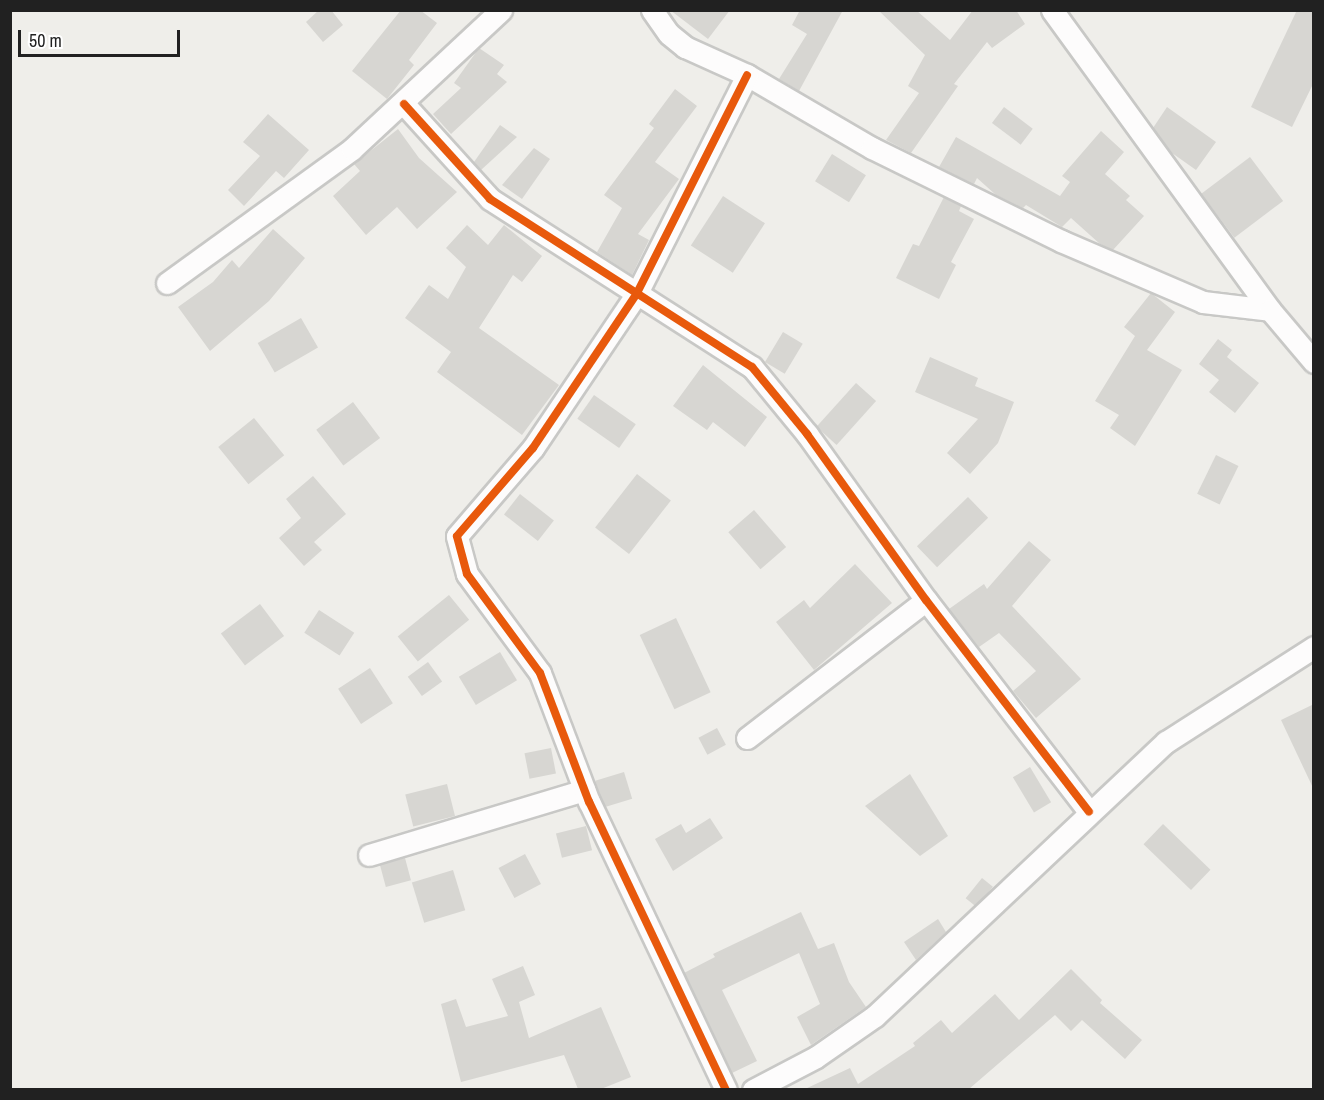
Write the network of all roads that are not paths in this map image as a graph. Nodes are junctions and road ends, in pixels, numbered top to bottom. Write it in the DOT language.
graph roads {
  1 [pos="501,10"];
  2 [pos="652,10"];
  3 [pos="1052,10"];
  4 [pos="747,75"];
  5 [pos="404,104"];
  6 [pos="166,283"];
  7 [pos="637,293"];
  8 [pos="1270,310"];
  9 [pos="1314,362"];
  10 [pos="926,600"];
  11 [pos="1314,647"];
  12 [pos="747,738"];
  13 [pos="584,790"];
  14 [pos="1089,812"];
  15 [pos="369,855"];
  16 [pos="726,1089"];
  17 [pos="753,1089"];
  1 -- 5 [label="street"];
  2 -- 4 [label="street"];
  3 -- 8 [label="street"];
  4 -- 7 [label="street"];
  4 -- 8 [label="street"];
  5 -- 6 [label="street"];
  5 -- 7 [label="street"];
  7 -- 10 [label="street"];
  7 -- 13 [label="street"];
  8 -- 9 [label="street"];
  10 -- 12 [label="street"];
  10 -- 14 [label="street"];
  11 -- 14 [label="street"];
  13 -- 15 [label="street"];
  13 -- 16 [label="street"];
  14 -- 17 [label="street"];
}
